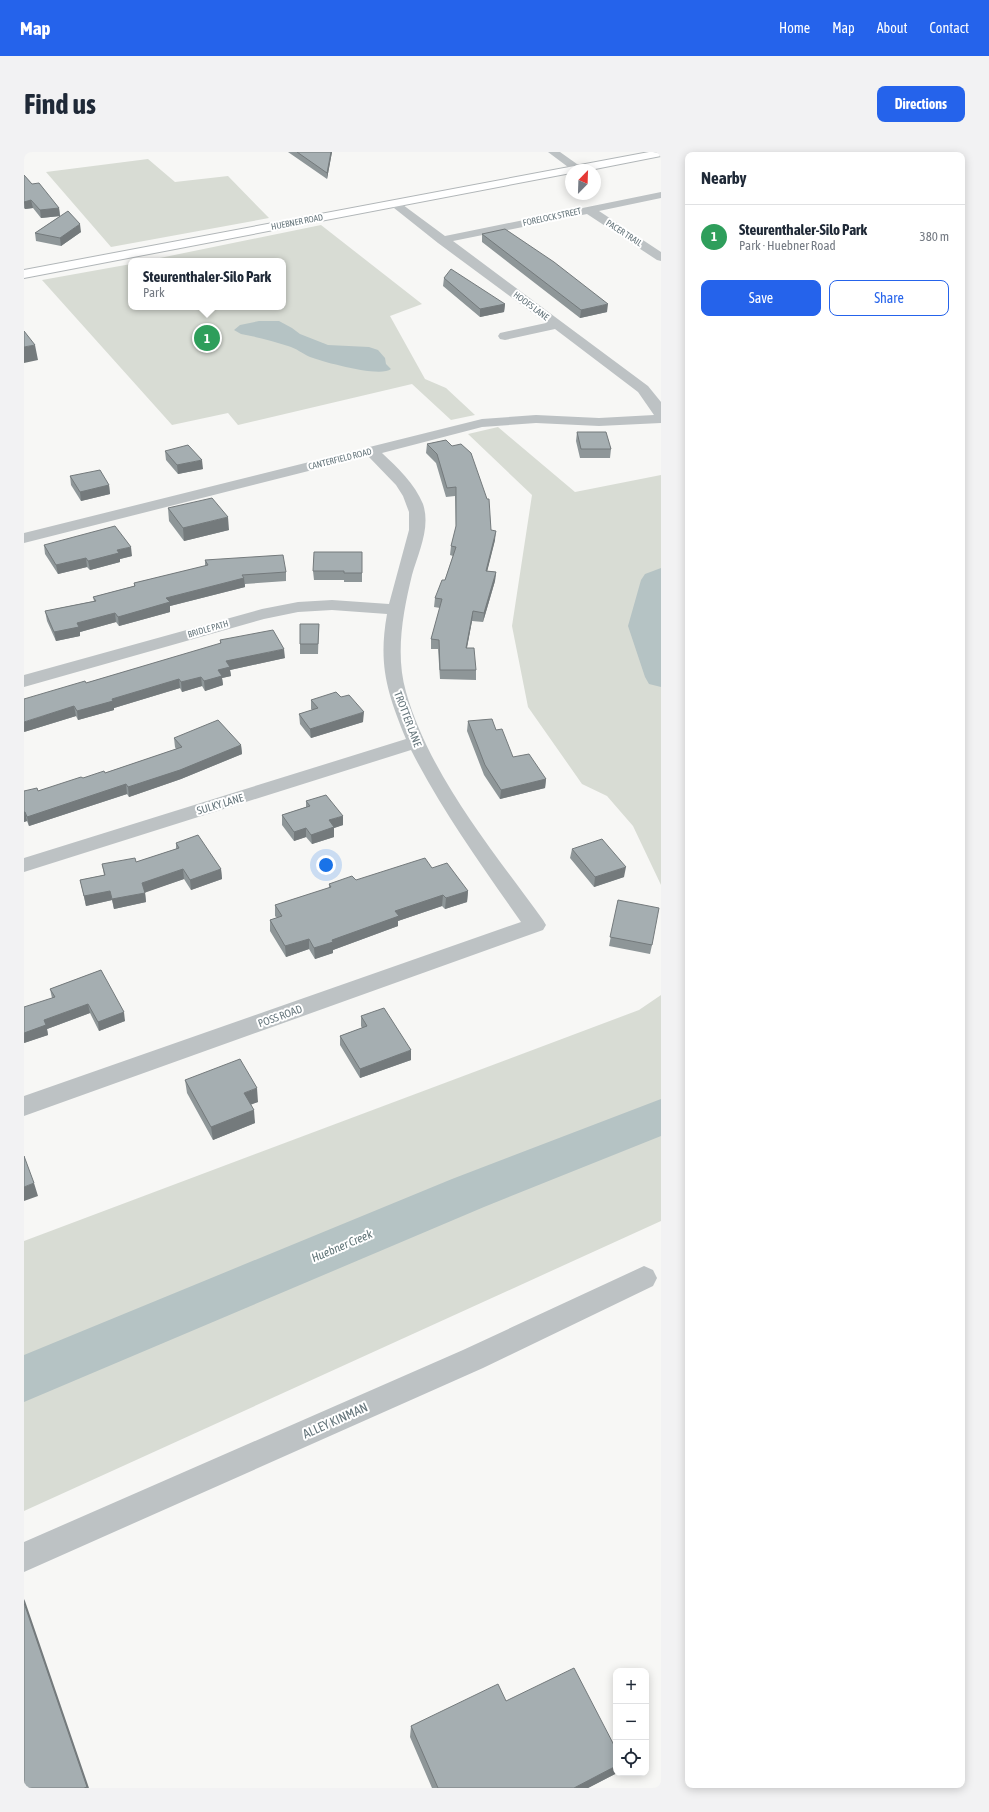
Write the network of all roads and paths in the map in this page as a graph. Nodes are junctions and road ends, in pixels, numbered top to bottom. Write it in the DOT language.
graph roads {
  1 [pos="553,152"];
  2 [pos="661,153"];
  3 [pos="567,164"];
  4 [pos="601,165"];
  5 [pos="565,172"];
  6 [pos="661,195"];
  7 [pos="395,204"];
  8 [pos="588,209"];
  9 [pos="442,240"];
  10 [pos="661,257"];
  11 [pos="24,274"];
  12 [pos="556,325"];
  13 [pos="505,336"];
  14 [pos="661,414"];
  15 [pos="661,419"];
  16 [pos="371,451"];
  17 [pos="24,538"];
  18 [pos="397,610"];
  19 [pos="24,681"];
  20 [pos="416,742"];
  21 [pos="24,865"];
  22 [pos="535,925"];
  23 [pos="24,1106"];
  24 [pos="644,1278"];
  25 [pos="24,1557"];
  1 -- 3 [label="street"];
  2 -- 4 [label="main road, HUEBNER ROAD"];
  5 -- 7 [label="main road, HUEBNER ROAD"];
  6 -- 8 [label="street, FORELOCK STREET"];
  7 -- 9 [label="street, HOOFS LANE"];
  7 -- 11 [label="main road, HUEBNER ROAD"];
  8 -- 9 [label="street, FORELOCK STREET"];
  8 -- 10 [label="street, PACER TRAIL"];
  9 -- 12 [label="street, HOOFS LANE"];
  12 -- 13 [label="street"];
  12 -- 14 [label="street, HOOFS LANE"];
  15 -- 16 [label="street, CANTERFIELD ROAD"];
  16 -- 17 [label="street, CANTERFIELD ROAD"];
  16 -- 18 [label="street, TROTTER LANE"];
  18 -- 19 [label="street, BRIDLE PATH"];
  18 -- 20 [label="street, TROTTER LANE"];
  20 -- 21 [label="street, SULKY LANE"];
  20 -- 22 [label="street, TROTTER LANE"];
  22 -- 23 [label="street, POSS ROAD"];
  24 -- 25 [label="street, ALLEY KINMAN"];
}
